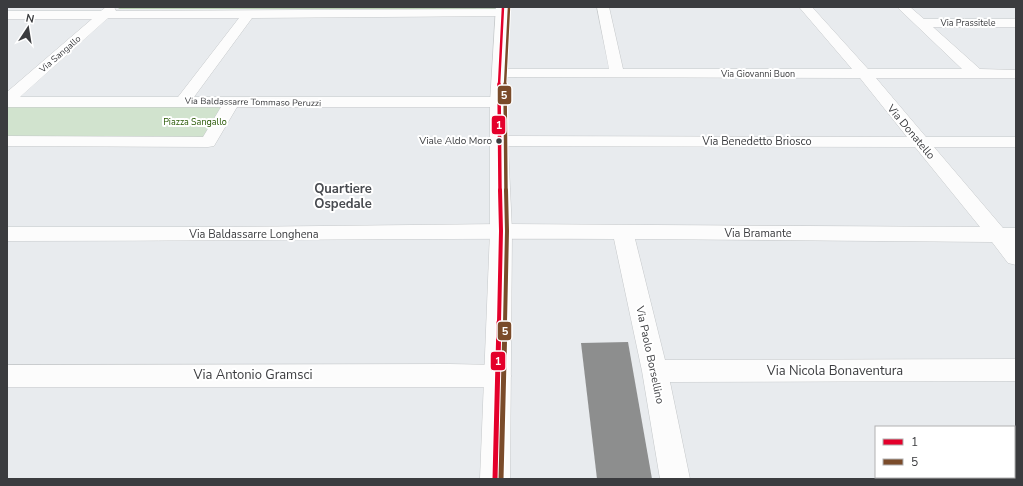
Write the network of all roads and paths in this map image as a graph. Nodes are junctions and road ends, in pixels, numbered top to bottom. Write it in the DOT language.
graph roads {
  1 [pos="603,7"];
  2 [pos="805,7"];
  3 [pos="903,7"];
  4 [pos="110,10"];
  5 [pos="503,10"];
  6 [pos="989,11"];
  7 [pos="249,13"];
  8 [pos="7,15"];
  9 [pos="921,22"];
  10 [pos="1010,22"];
  11 [pos="500,73"];
  12 [pos="617,73"];
  13 [pos="864,74"];
  14 [pos="976,74"];
  15 [pos="1016,74"];
  16 [pos="7,101"];
  17 [pos="183,101"];
  18 [pos="232,102"];
  19 [pos="498,102"];
  20 [pos="7,141"];
  21 [pos="498,141"];
  22 [pos="918,141"];
  23 [pos="1016,142"];
  24 [pos="501,231"];
  25 [pos="623,233"];
  26 [pos="7,234"];
  27 [pos="1006,235"];
  28 [pos="1016,257"];
  29 [pos="1016,370"];
  30 [pos="655,371"];
  31 [pos="7,376"];
  32 [pos="498,376"];
  33 [pos="495,479"];
  34 [pos="675,479"];
  1 -- 12 [label="street"];
  2 -- 13 [label="street, Via Donatello"];
  3 -- 9 [label="street"];
  4 -- 7 [label="street"];
  4 -- 8 [label="street"];
  4 -- 16 [label="street, Via Sangallo"];
  5 -- 7 [label="street"];
  5 -- 11 [label="main road"];
  6 -- 10 [label="street"];
  7 -- 17 [label="street"];
  9 -- 10 [label="street, Via Prassitele"];
  9 -- 14 [label="street"];
  11 -- 12 [label="street, Via Giovanni Buon"];
  11 -- 19 [label="main road"];
  12 -- 13 [label="street, Via Giovanni Buon"];
  13 -- 14 [label="street, Via Giovanni Buon"];
  13 -- 22 [label="street, Via Donatello"];
  14 -- 15 [label="street, Via Giovanni Buon"];
  16 -- 17 [label="street, Via Baldassarre Tommaso Peruzzi"];
  17 -- 18 [label="street, Via Baldassarre Tommaso Peruzzi"];
  18 -- 19 [label="street, Via Baldassarre Tommaso Peruzzi"];
  18 -- 20 [label="street"];
  19 -- 21 [label="main road"];
  21 -- 22 [label="street, Via Benedetto Briosco"];
  21 -- 24 [label="main road"];
  22 -- 23 [label="street, Via Benedetto Briosco"];
  22 -- 27 [label="street, Via Donatello"];
  24 -- 25 [label="street, Via Bramante"];
  24 -- 26 [label="street, Via Baldassarre Longhena"];
  24 -- 32 [label="main road"];
  25 -- 27 [label="street, Via Bramante"];
  25 -- 30 [label="street, Via Paolo Borsellino"];
  27 -- 28 [label="street, Via Donatello"];
  29 -- 30 [label="street, Via Nicola Bonaventura"];
  30 -- 34 [label="street, Via Paolo Borsellino"];
  31 -- 32 [label="street, Via Antonio Gramsci"];
  32 -- 33 [label="main road"];
}
